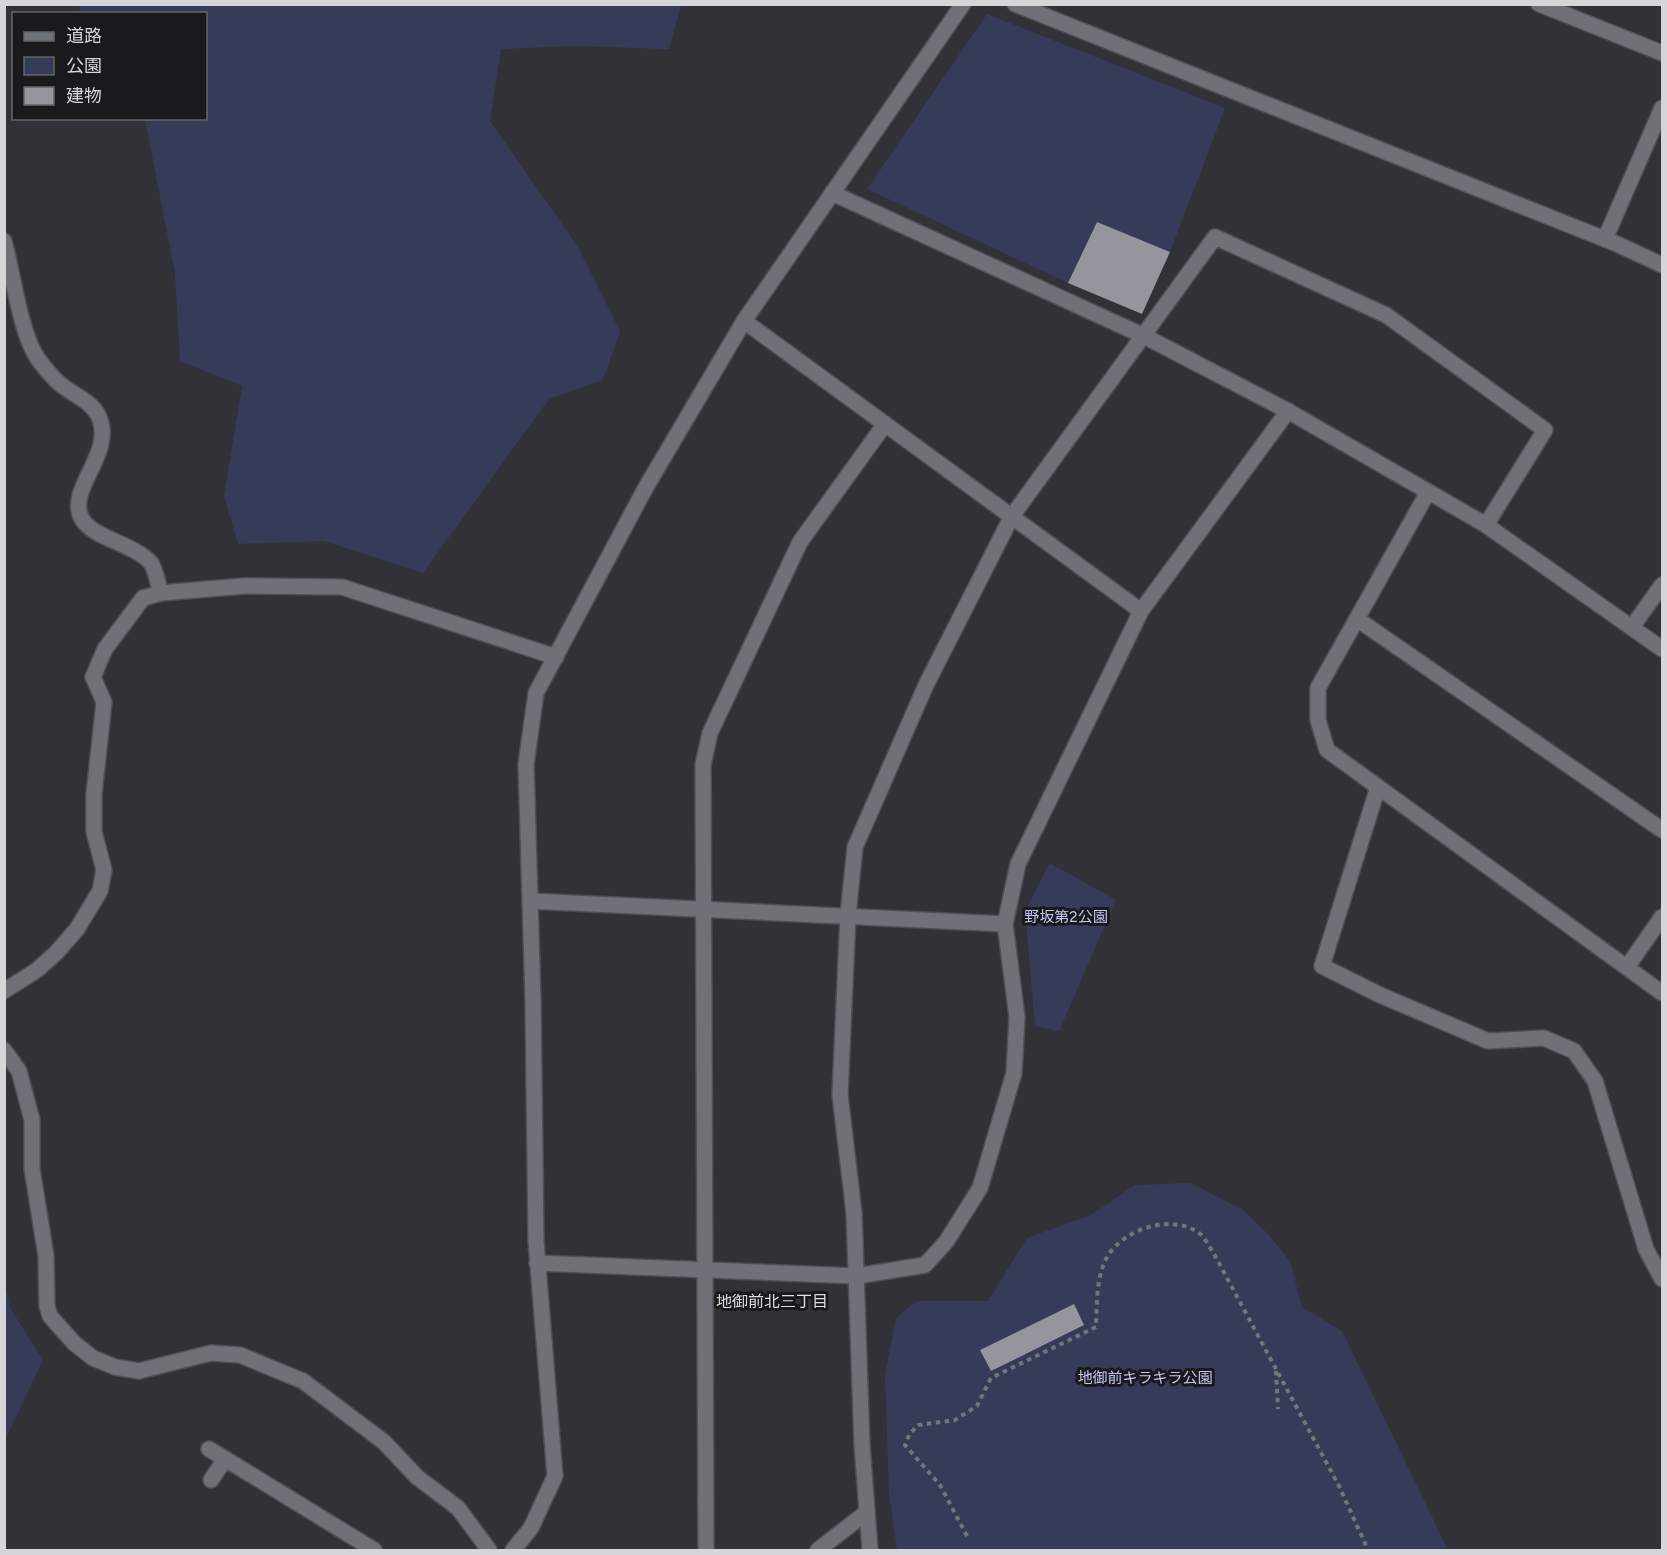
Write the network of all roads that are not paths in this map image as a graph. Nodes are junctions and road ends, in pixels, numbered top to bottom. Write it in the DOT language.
graph roads {
  1 [pos="963,4"];
  2 [pos="1015,4"];
  3 [pos="1539,4"];
  4 [pos="1662,53"];
  5 [pos="1662,108"];
  6 [pos="832,193"];
  7 [pos="1605,239"];
  8 [pos="4,241"];
  9 [pos="1662,265"];
  10 [pos="744,321"];
  11 [pos="1144,336"];
  12 [pos="1288,411"];
  13 [pos="885,424"];
  14 [pos="1428,492"];
  15 [pos="1012,516"];
  16 [pos="1486,525"];
  17 [pos="1662,585"];
  18 [pos="161,593"];
  19 [pos="1141,611"];
  20 [pos="1357,620"];
  21 [pos="1632,627"];
  22 [pos="1662,649"];
  23 [pos="556,657"];
  24 [pos="1378,787"];
  25 [pos="1662,830"];
  26 [pos="530,901"];
  27 [pos="704,909"];
  28 [pos="848,915"];
  29 [pos="1662,917"];
  30 [pos="1005,924"];
  31 [pos="1627,967"];
  32 [pos="4,991"];
  33 [pos="1662,993"];
  34 [pos="4,1050"];
  35 [pos="537,1263"];
  36 [pos="705,1270"];
  37 [pos="857,1276"];
  38 [pos="1662,1279"];
  39 [pos="208,1449"];
  40 [pos="225,1459"];
  41 [pos="211,1480"];
  42 [pos="867,1512"];
  43 [pos="375,1551"];
  44 [pos="489,1551"];
  45 [pos="513,1551"];
  46 [pos="706,1551"];
  47 [pos="818,1551"];
  48 [pos="870,1551"];
  1 -- 6 [label="street"];
  2 -- 7 [label="street"];
  3 -- 4 [label="street"];
  5 -- 7 [label="street"];
  6 -- 10 [label="street"];
  6 -- 11 [label="street"];
  7 -- 9 [label="street"];
  8 -- 18 [label="street"];
  10 -- 13 [label="street"];
  10 -- 23 [label="street"];
  11 -- 12 [label="street"];
  11 -- 15 [label="street"];
  11 -- 16 [label="street"];
  12 -- 14 [label="street"];
  12 -- 19 [label="street"];
  13 -- 15 [label="street"];
  13 -- 27 [label="street"];
  14 -- 16 [label="street"];
  14 -- 20 [label="street"];
  15 -- 19 [label="street"];
  15 -- 28 [label="street"];
  16 -- 21 [label="street"];
  17 -- 21 [label="street"];
  18 -- 23 [label="street"];
  18 -- 32 [label="street"];
  19 -- 30 [label="street"];
  20 -- 24 [label="street"];
  20 -- 25 [label="street"];
  21 -- 22 [label="street"];
  23 -- 26 [label="street"];
  24 -- 31 [label="street"];
  24 -- 38 [label="street"];
  26 -- 27 [label="street"];
  26 -- 35 [label="street"];
  27 -- 28 [label="street"];
  27 -- 36 [label="street"];
  28 -- 30 [label="street"];
  28 -- 37 [label="street"];
  29 -- 31 [label="street"];
  30 -- 37 [label="street"];
  31 -- 33 [label="street"];
  34 -- 44 [label="street"];
  35 -- 36 [label="street"];
  35 -- 45 [label="street"];
  36 -- 37 [label="street"];
  36 -- 46 [label="street"];
  37 -- 42 [label="street"];
  39 -- 40 [label="street"];
  40 -- 41 [label="street"];
  40 -- 43 [label="street"];
  42 -- 47 [label="street"];
  42 -- 48 [label="street"];
}
